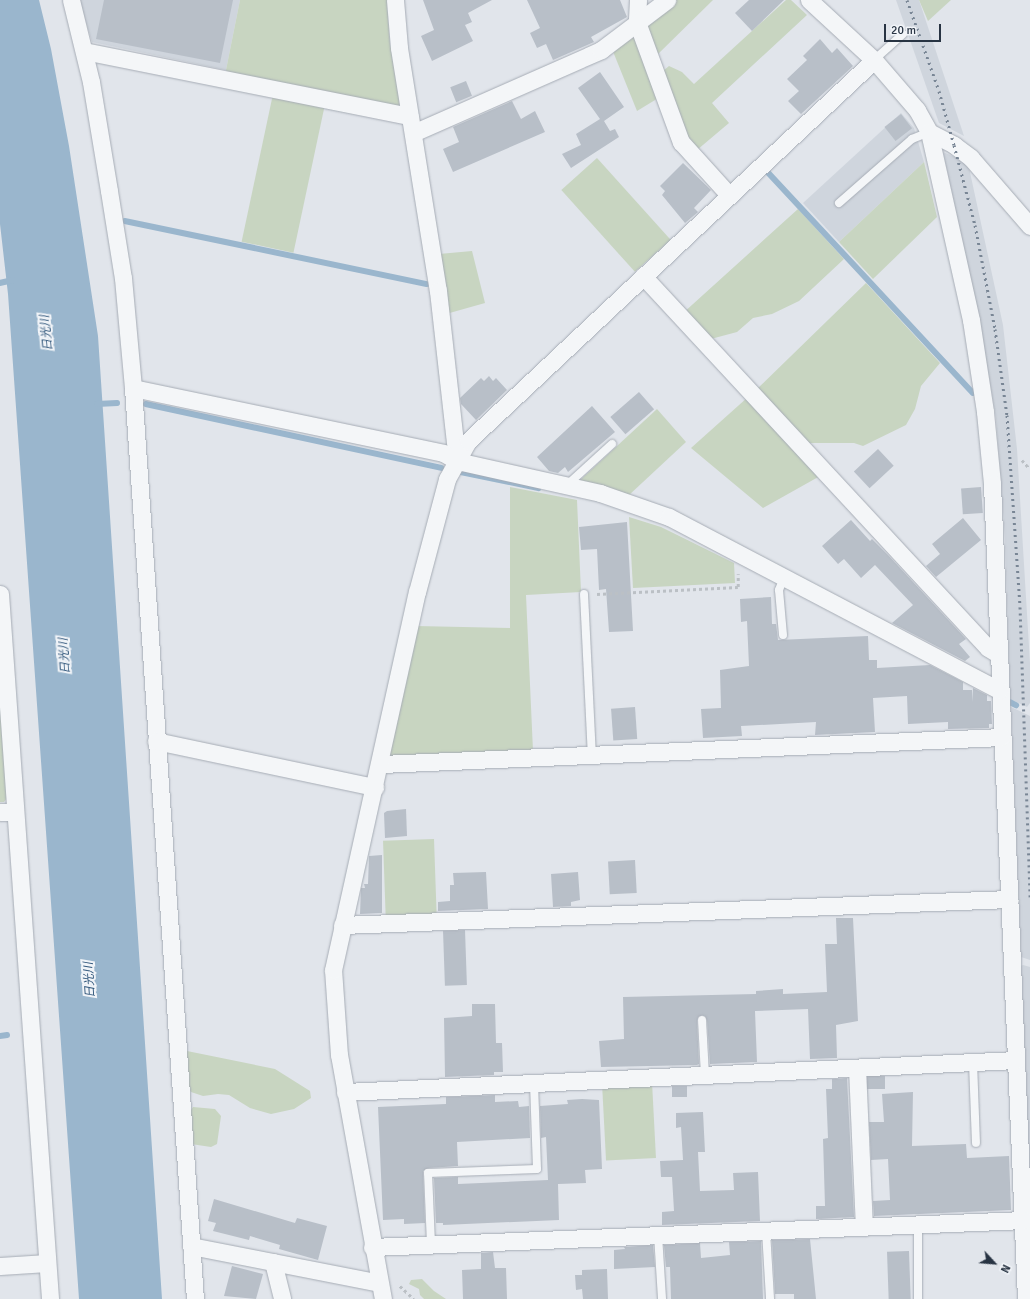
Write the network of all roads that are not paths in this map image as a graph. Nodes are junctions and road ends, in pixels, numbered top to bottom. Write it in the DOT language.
graph roads {
  1 [pos="71,0"];
  2 [pos="395,0"];
  3 [pos="638,0"];
  4 [pos="667,0"];
  5 [pos="809,0"];
  6 [pos="637,22"];
  7 [pos="903,34"];
  8 [pos="84,51"];
  9 [pos="874,60"];
  10 [pos="410,116"];
  11 [pos="929,132"];
  12 [pos="413,133"];
  13 [pos="729,195"];
  14 [pos="839,203"];
  15 [pos="1030,226"];
  16 [pos="643,276"];
  17 [pos="133,388"];
  18 [pos="612,444"];
  19 [pos="457,461"];
  20 [pos="567,486"];
  21 [pos="784,577"];
  22 [pos="0,594"];
  23 [pos="584,594"];
  24 [pos="783,635"];
  25 [pos="998,654"];
  26 [pos="999,690"];
  27 [pos="1001,737"];
  28 [pos="156,741"];
  29 [pos="592,755"];
  30 [pos="381,764"];
  31 [pos="375,787"];
  32 [pos="8,812"];
  33 [pos="1009,899"];
  34 [pos="342,926"];
  35 [pos="702,1020"];
  36 [pos="1016,1060"];
  37 [pos="973,1062"];
  38 [pos="857,1068"];
  39 [pos="704,1075"];
  40 [pos="534,1083"];
  41 [pos="345,1092"];
  42 [pos="976,1143"];
  43 [pos="1023,1220"];
  44 [pos="918,1224"];
  45 [pos="864,1226"];
  46 [pos="766,1231"];
  47 [pos="658,1235"];
  48 [pos="431,1244"];
  49 [pos="191,1246"];
  50 [pos="372,1247"];
  51 [pos="273,1262"];
  52 [pos="47,1263"];
  53 [pos="0,1266"];
  54 [pos="381,1291"];
  55 [pos="50,1299"];
  56 [pos="195,1299"];
  57 [pos="282,1299"];
  58 [pos="662,1299"];
  59 [pos="770,1299"];
  60 [pos="918,1299"];
  61 [pos="1026,1299"];
  1 -- 8 [label="street"];
  2 -- 10 [label="street"];
  3 -- 6 [label="street"];
  4 -- 6 [label="street"];
  5 -- 9 [label="street"];
  6 -- 12 [label="street"];
  6 -- 13 [label="street"];
  7 -- 9 [label="lane"];
  8 -- 10 [label="street"];
  8 -- 17 [label="street"];
  9 -- 11 [label="street"];
  9 -- 13 [label="street"];
  10 -- 12 [label="street"];
  11 -- 14 [label="lane"];
  11 -- 15 [label="street"];
  11 -- 25 [label="street"];
  12 -- 19 [label="street"];
  13 -- 16 [label="street"];
  16 -- 19 [label="street"];
  16 -- 25 [label="street"];
  17 -- 19 [label="street"];
  17 -- 28 [label="street"];
  18 -- 20 [label="lane"];
  19 -- 20 [label="street"];
  19 -- 30 [label="street"];
  20 -- 21 [label="street"];
  21 -- 24 [label="lane"];
  21 -- 26 [label="street"];
  22 -- 32 [label="street"];
  23 -- 29 [label="lane"];
  25 -- 26 [label="street"];
  26 -- 27 [label="street"];
  27 -- 29 [label="street"];
  27 -- 33 [label="street"];
  28 -- 31 [label="street"];
  28 -- 49 [label="street"];
  29 -- 30 [label="street"];
  30 -- 31 [label="street"];
  31 -- 34 [label="street"];
  32 -- 52 [label="street"];
  33 -- 34 [label="street"];
  33 -- 36 [label="street"];
  34 -- 41 [label="street"];
  35 -- 39 [label="lane"];
  36 -- 37 [label="street"];
  36 -- 43 [label="street"];
  37 -- 38 [label="street"];
  37 -- 42 [label="lane"];
  38 -- 39 [label="street"];
  38 -- 45 [label="street"];
  39 -- 40 [label="street"];
  40 -- 41 [label="street"];
  40 -- 48 [label="lane"];
  41 -- 50 [label="street"];
  43 -- 44 [label="street"];
  43 -- 61 [label="street"];
  44 -- 45 [label="street"];
  44 -- 60 [label="lane"];
  45 -- 46 [label="street"];
  46 -- 47 [label="street"];
  46 -- 59 [label="lane"];
  47 -- 48 [label="street"];
  47 -- 58 [label="lane"];
  48 -- 50 [label="street"];
  49 -- 51 [label="street"];
  49 -- 56 [label="street"];
  50 -- 54 [label="street"];
  51 -- 54 [label="street"];
  51 -- 57 [label="street"];
  52 -- 53 [label="street"];
  52 -- 55 [label="street"];
}
